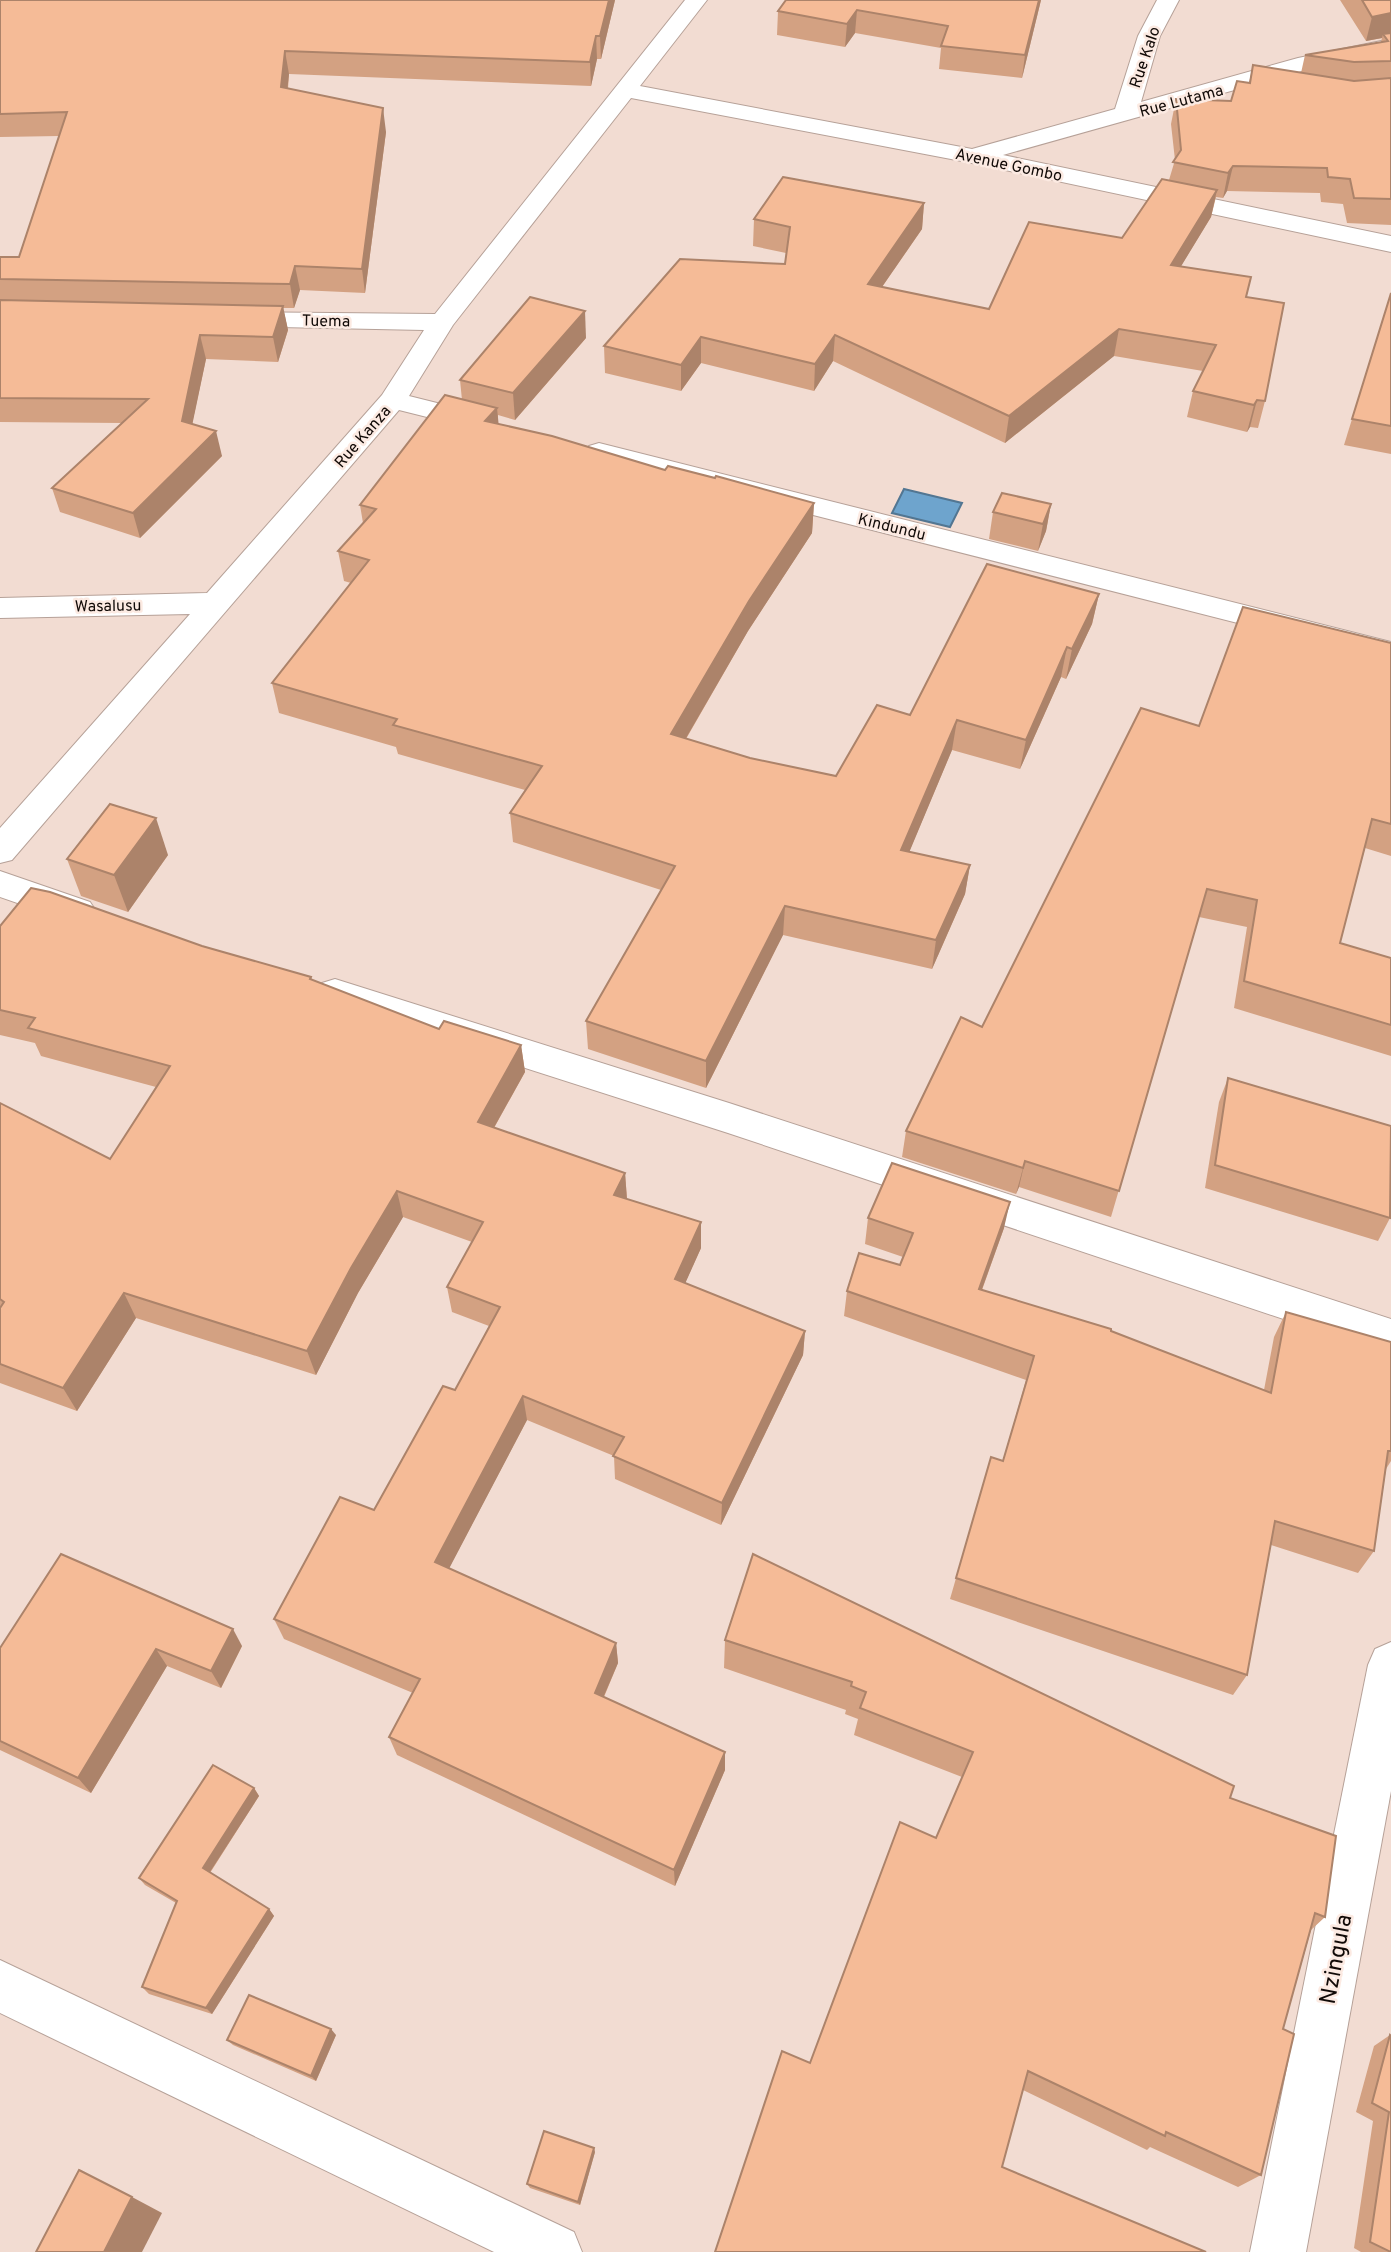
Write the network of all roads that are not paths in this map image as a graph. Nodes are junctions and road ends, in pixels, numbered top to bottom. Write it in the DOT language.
graph roads {
  1 [pos="696,0"];
  2 [pos="1168,0"];
  3 [pos="1391,46"];
  4 [pos="1245,82"];
  5 [pos="1296,89"];
  6 [pos="625,90"];
  7 [pos="1125,115"];
  8 [pos="972,156"];
  9 [pos="1391,244"];
  10 [pos="207,318"];
  11 [pos="442,322"];
  12 [pos="393,400"];
  13 [pos="514,431"];
  14 [pos="568,444"];
  15 [pos="216,603"];
  16 [pos="0,608"];
  17 [pos="1391,652"];
  18 [pos="0,851"];
  19 [pos="0,884"];
  20 [pos="111,922"];
  21 [pos="295,980"];
  22 [pos="1391,1338"];
  23 [pos="1391,1665"];
  24 [pos="0,1986"];
  25 [pos="554,2252"];
  26 [pos="1278,2252"];
  1 -- 6 [label="street, Rue Kanza"];
  2 -- 7 [label="street, Rue Kalo"];
  3 -- 4 [label="street, Rue Lutama"];
  4 -- 5 [label="street"];
  4 -- 7 [label="street, Rue Lutama"];
  6 -- 8 [label="street, Avenue Gombo"];
  6 -- 11 [label="street, Rue Kanza"];
  7 -- 8 [label="street, Rue Lutama"];
  8 -- 9 [label="street, Avenue Gombo"];
  10 -- 11 [label="street, Tuema"];
  11 -- 12 [label="street, Rue Kanza"];
  12 -- 13 [label="street"];
  12 -- 15 [label="street, Rue Kanza"];
  14 -- 17 [label="street, Kindundu"];
  15 -- 16 [label="street, Wasalusu"];
  15 -- 18 [label="street, Rue Kanza"];
  19 -- 20 [label="street"];
  21 -- 22 [label="street"];
  23 -- 26 [label="street, Nzingula"];
  24 -- 25 [label="street"];
}
